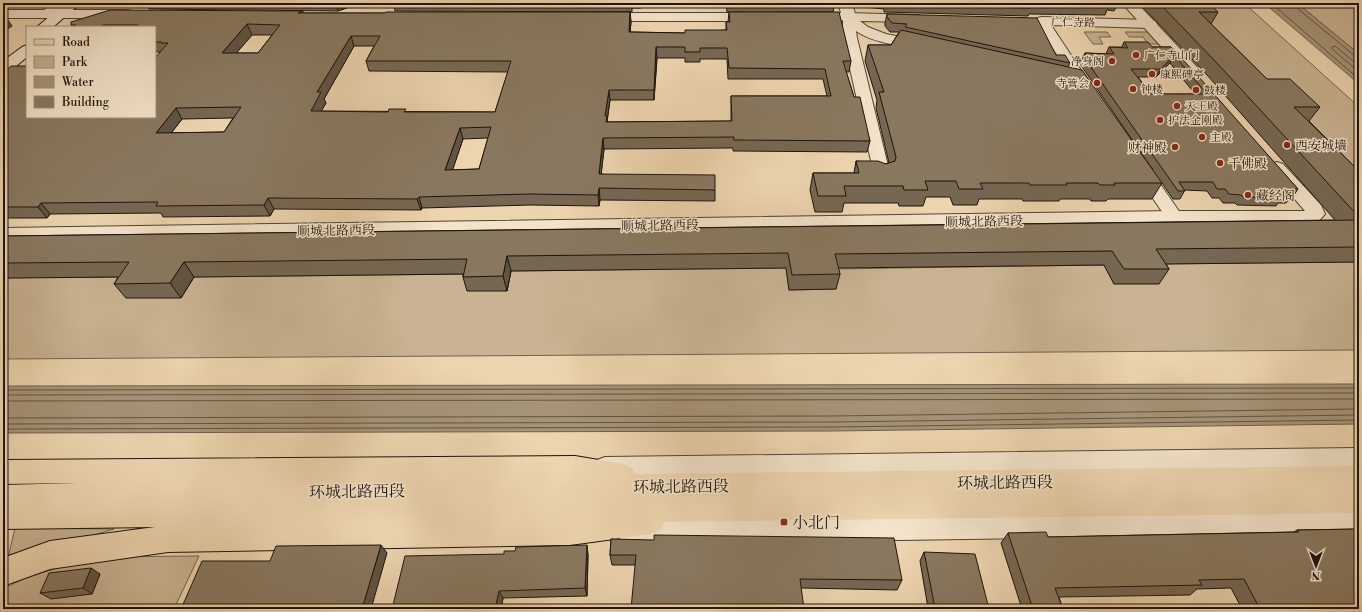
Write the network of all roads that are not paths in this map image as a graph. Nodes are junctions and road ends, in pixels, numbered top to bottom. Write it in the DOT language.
graph roads {
  1 [pos="84,3"];
  2 [pos="1130,3"];
  3 [pos="847,10"];
  4 [pos="59,12"];
  5 [pos="3,14"];
  6 [pos="141,15"];
  7 [pos="591,17"];
  8 [pos="771,17"];
  9 [pos="794,17"];
  10 [pos="926,18"];
  11 [pos="1026,21"];
  12 [pos="1042,21"];
  13 [pos="1150,24"];
  14 [pos="54,26"];
  15 [pos="26,42"];
  16 [pos="933,48"];
  17 [pos="26,51"];
  18 [pos="3,60"];
  19 [pos="3,69"];
  20 [pos="1065,77"];
  21 [pos="1080,81"];
  22 [pos="1202,83"];
  23 [pos="1093,99"];
  24 [pos="1264,154"];
  25 [pos="1134,159"];
  26 [pos="882,174"];
  27 [pos="1176,218"];
  28 [pos="3,235"];
  29 [pos="1359,458"];
  30 [pos="3,472"];
  31 [pos="681,476"];
  32 [pos="575,478"];
  33 [pos="1359,478"];
  34 [pos="3,497"];
  35 [pos="1359,500"];
  36 [pos="760,508"];
  37 [pos="3,516"];
  38 [pos="1359,521"];
  39 [pos="570,532"];
  40 [pos="3,572"];
  1 -- 4 [label="street"];
  2 -- 13 [label="street"];
  3 -- 9 [label="street"];
  3 -- 10 [label="street"];
  3 -- 16 [label="street"];
  3 -- 26 [label="street"];
  4 -- 5 [label="street"];
  4 -- 6 [label="street"];
  4 -- 14 [label="street"];
  7 -- 8 [label="street"];
  11 -- 12 [label="street"];
  12 -- 13 [label="street, 广仁寺路"];
  12 -- 21 [label="street, 广仁寺路"];
  13 -- 22 [label="street"];
  15 -- 18 [label="street"];
  17 -- 19 [label="street"];
  20 -- 21 [label="street"];
  21 -- 23 [label="street, 广仁寺路"];
  24 -- 27 [label="street, 顺城北路西段"];
  25 -- 27 [label="street"];
  27 -- 28 [label="street, 顺城北路西段"];
  29 -- 31 [label="street"];
  30 -- 32 [label="main road"];
  31 -- 32 [label="main road"];
  31 -- 32 [label="main road, 环城北路西段"];
  31 -- 33 [label="main road, 环城北路西段"];
  32 -- 34 [label="main road, 环城北路西段"];
  35 -- 36 [label="main road, 环城北路西段"];
  36 -- 37 [label="main road, 环城北路西段"];
  36 -- 39 [label="main road"];
  38 -- 39 [label="street"];
  39 -- 40 [label="main road"];
}
